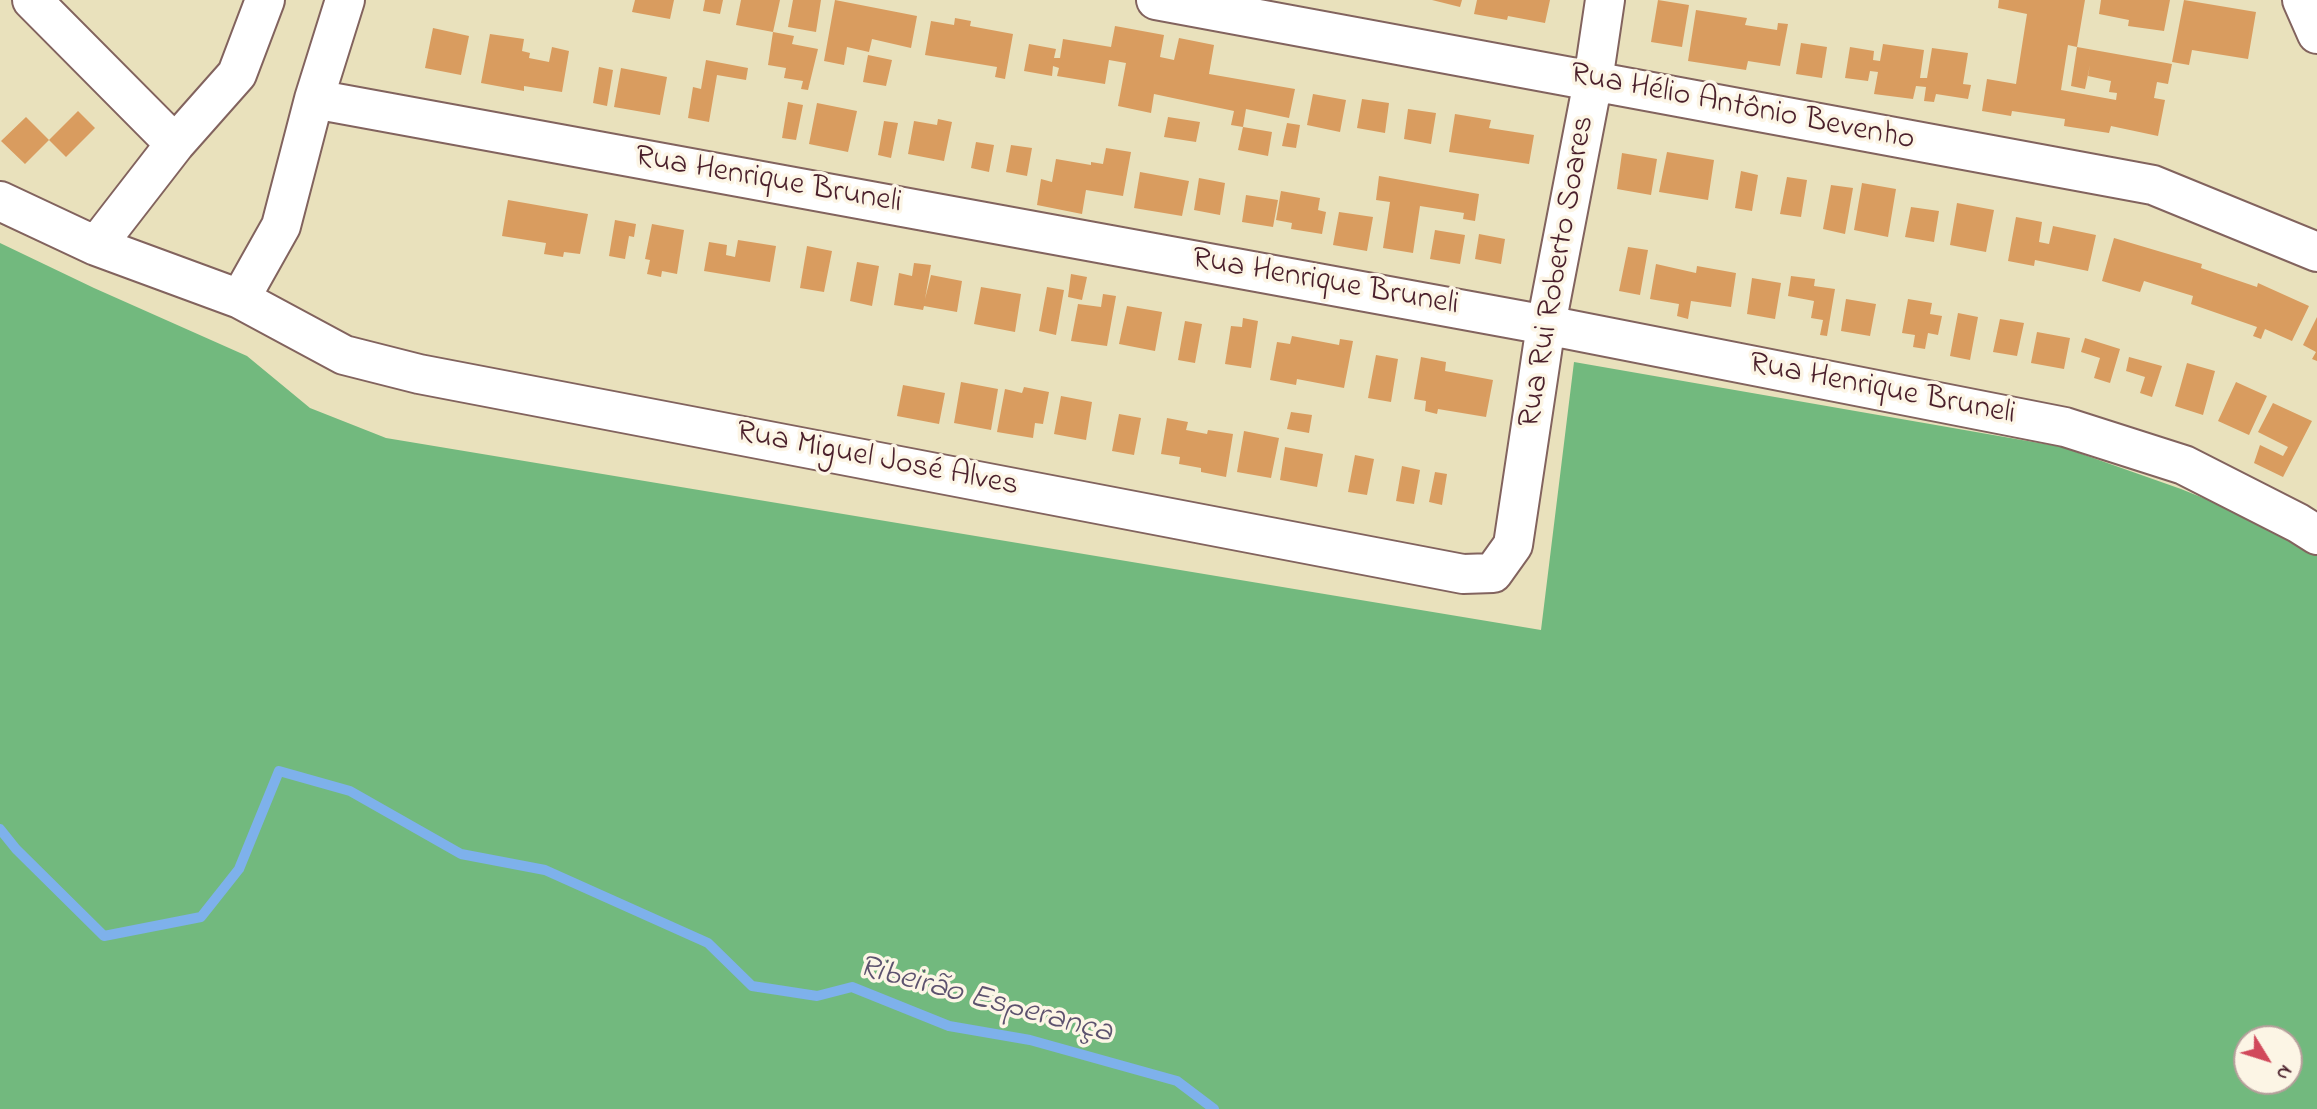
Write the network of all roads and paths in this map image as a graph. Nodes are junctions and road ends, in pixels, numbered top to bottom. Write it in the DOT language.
graph roads {
  1 [pos="32,0"];
  2 [pos="265,0"];
  3 [pos="345,0"];
  4 [pos="1156,0"];
  5 [pos="1605,0"];
  6 [pos="2302,0"];
  7 [pos="2317,33"];
  8 [pos="1593,81"];
  9 [pos="314,99"];
  10 [pos="176,144"];
  11 [pos="0,201"];
  12 [pos="96,246"];
  13 [pos="2317,252"];
  14 [pos="240,299"];
  15 [pos="1546,325"];
  16 [pos="2317,535"];
  17 [pos="1513,545"];
  1 -- 10 [label="street"];
  2 -- 10 [label="street"];
  3 -- 9 [label="street"];
  4 -- 8 [label="street, Rua Hélio Antônio Bevenho"];
  5 -- 8 [label="street, Rua Rui Roberto Soares"];
  6 -- 7 [label="street"];
  8 -- 13 [label="street, Rua Hélio Antônio Bevenho"];
  8 -- 15 [label="street, Rua Rui Roberto Soares"];
  9 -- 14 [label="street"];
  9 -- 15 [label="street, Rua Henrique Bruneli"];
  10 -- 12 [label="street"];
  11 -- 12 [label="street"];
  12 -- 14 [label="street"];
  14 -- 17 [label="street, Rua Miguel José Alves"];
  15 -- 16 [label="street, Rua Henrique Bruneli"];
  15 -- 17 [label="street, Rua Rui Roberto Soares"];
}
